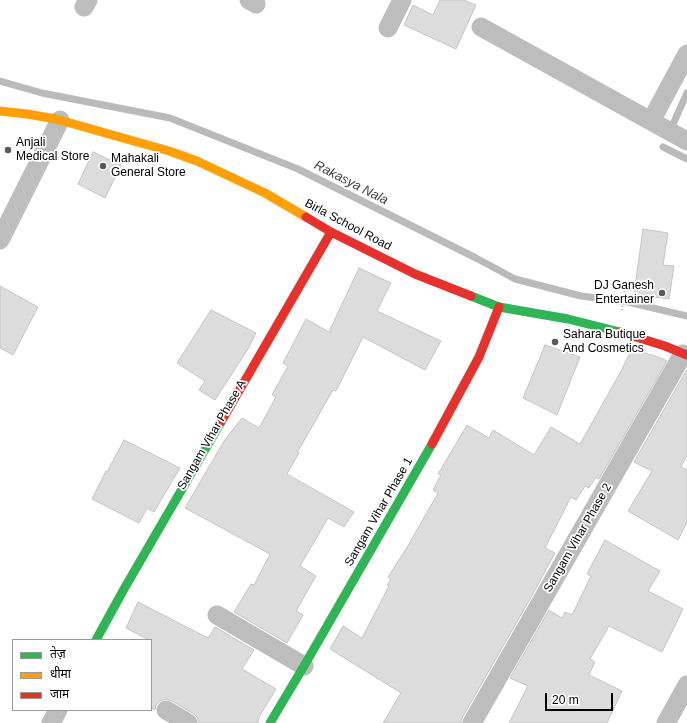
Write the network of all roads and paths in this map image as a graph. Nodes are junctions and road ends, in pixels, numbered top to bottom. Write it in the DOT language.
graph roads {
  1 [pos="402,0"];
  2 [pos="481,27"];
  3 [pos="388,28"];
  4 [pos="687,54"];
  5 [pos="0,111"];
  6 [pos="60,120"];
  7 [pos="651,121"];
  8 [pos="687,141"];
  9 [pos="331,232"];
  10 [pos="0,240"];
  11 [pos="625,288"];
  12 [pos="499,307"];
  13 [pos="621,316"];
  14 [pos="685,355"];
  15 [pos="217,615"];
  16 [pos="97,639"];
  17 [pos="304,666"];
  18 [pos="687,685"];
  19 [pos="166,710"];
  20 [pos="57,711"];
  21 [pos="51,723"];
  22 [pos="188,723"];
  23 [pos="270,723"];
  24 [pos="472,723"];
  25 [pos="666,723"];
  1 -- 3 [label="street"];
  2 -- 7 [label="street"];
  4 -- 7 [label="street"];
  5 -- 6 [label="street, Birla School Road"];
  6 -- 9 [label="street, Birla School Road"];
  6 -- 10 [label="street"];
  7 -- 8 [label="street"];
  9 -- 12 [label="street, Birla School Road"];
  9 -- 16 [label="street, Sangam Vihar Phase A"];
  11 -- 13 [label="path"];
  12 -- 14 [label="street, Birla School Road"];
  12 -- 17 [label="street, Sangam Vihar Phase 1"];
  14 -- 24 [label="street, Sangam Vihar Phase 2"];
  15 -- 17 [label="street"];
  17 -- 23 [label="street, Sangam Vihar Phase 1"];
  18 -- 25 [label="street"];
  19 -- 22 [label="street"];
  20 -- 21 [label="street"];
}
